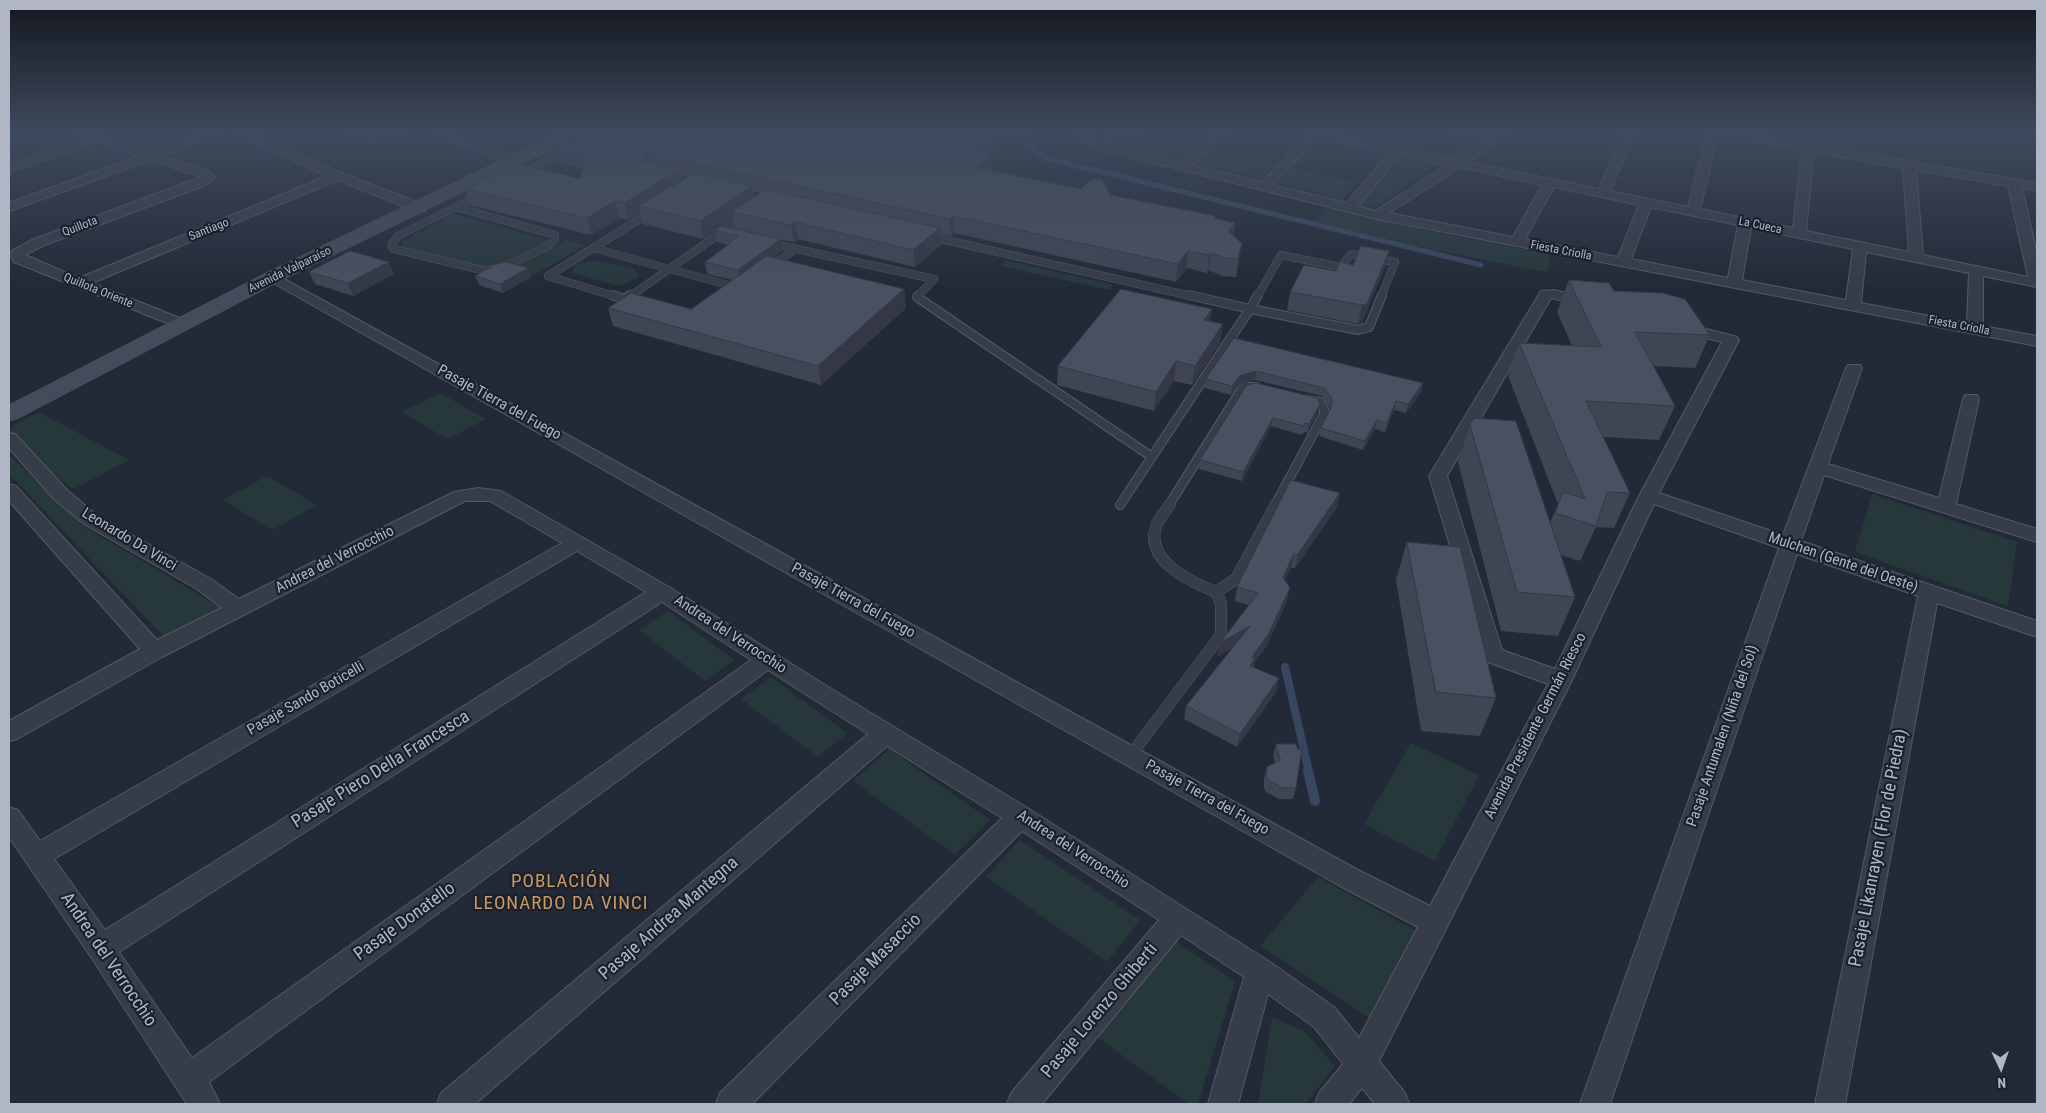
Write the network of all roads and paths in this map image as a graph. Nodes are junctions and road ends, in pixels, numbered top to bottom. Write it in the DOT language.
graph roads {
  1 [pos="2014,183"];
  2 [pos="74,184"];
  3 [pos="197,184"];
  4 [pos="319,184"];
  5 [pos="358,184"];
  6 [pos="479,184"];
  7 [pos="1261,184"];
  8 [pos="1370,184"];
  9 [pos="1426,184"];
  10 [pos="1549,184"];
  11 [pos="1559,184"];
  12 [pos="1607,184"];
  13 [pos="1701,184"];
  14 [pos="1804,184"];
  15 [pos="1910,184"];
  16 [pos="2019,184"];
  17 [pos="1265,185"];
  18 [pos="2037,187"];
  19 [pos="489,190"];
  20 [pos="1603,193"];
  21 [pos="1646,202"];
  22 [pos="9,207"];
  23 [pos="456,207"];
  24 [pos="420,208"];
  25 [pos="657,208"];
  26 [pos="1350,208"];
  27 [pos="753,211"];
  28 [pos="1693,212"];
  29 [pos="1378,215"];
  30 [pos="1745,222"];
  31 [pos="722,232"];
  32 [pos="731,234"];
  33 [pos="1799,234"];
  34 [pos="922,235"];
  35 [pos="759,240"];
  36 [pos="1516,243"];
  37 [pos="1860,246"];
  38 [pos="593,248"];
  39 [pos="796,249"];
  40 [pos="13,254"];
  41 [pos="1916,258"];
  42 [pos="1623,263"];
  43 [pos="669,268"];
  44 [pos="1976,270"];
  45 [pos="764,272"];
  46 [pos="273,277"];
  47 [pos="79,283"];
  48 [pos="748,283"];
  49 [pos="2037,283"];
  50 [pos="1734,284"];
  51 [pos="1853,305"];
  52 [pos="1600,306"];
  53 [pos="1250,309"];
  54 [pos="1666,323"];
  55 [pos="182,324"];
  56 [pos="1975,329"];
  57 [pos="2037,341"];
  58 [pos="1854,368"];
  59 [pos="1264,389"];
  60 [pos="1301,398"];
  61 [pos="1972,399"];
  62 [pos="9,414"];
  63 [pos="9,438"];
  64 [pos="1152,457"];
  65 [pos="1818,467"];
  66 [pos="9,490"];
  67 [pos="1648,496"];
  68 [pos="1120,505"];
  69 [pos="1946,507"];
  70 [pos="2037,536"];
  71 [pos="576,543"];
  72 [pos="1790,544"];
  73 [pos="662,592"];
  74 [pos="1216,592"];
  75 [pos="1929,592"];
  76 [pos="238,609"];
  77 [pos="2037,630"];
  78 [pos="154,651"];
  79 [pos="768,660"];
  80 [pos="1561,680"];
  81 [pos="9,732"];
  82 [pos="886,733"];
  83 [pos="1130,756"];
  84 [pos="1020,816"];
  85 [pos="9,817"];
  86 [pos="37,856"];
  87 [pos="1178,918"];
  88 [pos="1435,922"];
  89 [pos="101,948"];
  90 [pos="1260,971"];
  91 [pos="1362,1063"];
  92 [pos="188,1079"];
  93 [pos="204,1104"];
  94 [pos="452,1104"];
  95 [pos="731,1104"];
  96 [pos="1022,1104"];
  97 [pos="1223,1104"];
  98 [pos="1330,1104"];
  99 [pos="1394,1104"];
  100 [pos="1595,1104"];
  101 [pos="1830,1104"];
  1 -- 49 [label="street"];
  2 -- 22 [label="street"];
  3 -- 40 [label="street, Quillota"];
  4 -- 47 [label="street, Santiago"];
  5 -- 24 [label="street"];
  6 -- 24 [label="main road, Avenida Valparaíso"];
  7 -- 17 [label="street, Fiesta Criolla"];
  8 -- 26 [label="street"];
  9 -- 29 [label="street"];
  10 -- 36 [label="street"];
  11 -- 20 [label="street, La Cueca"];
  12 -- 20 [label="street"];
  13 -- 28 [label="street"];
  14 -- 33 [label="street"];
  15 -- 41 [label="street"];
  16 -- 18 [label="street"];
  17 -- 26 [label="street, Fiesta Criolla"];
  19 -- 23 [label="lane"];
  20 -- 21 [label="street, La Cueca"];
  21 -- 28 [label="street, La Cueca"];
  21 -- 42 [label="street"];
  23 -- 23 [label="lane"];
  24 -- 46 [label="main road, Avenida Valparaíso"];
  25 -- 38 [label="lane"];
  26 -- 29 [label="street, Fiesta Criolla"];
  27 -- 31 [label="lane"];
  28 -- 30 [label="street, La Cueca"];
  29 -- 36 [label="street, Fiesta Criolla"];
  30 -- 33 [label="street, La Cueca"];
  30 -- 50 [label="street"];
  31 -- 32 [label="lane"];
  31 -- 43 [label="lane"];
  33 -- 37 [label="street, La Cueca"];
  34 -- 53 [label="lane"];
  35 -- 39 [label="lane"];
  36 -- 42 [label="street, Fiesta Criolla"];
  37 -- 41 [label="street, La Cueca"];
  37 -- 51 [label="street"];
  38 -- 43 [label="lane"];
  38 -- 43 [label="lane"];
  39 -- 45 [label="lane"];
  39 -- 64 [label="lane"];
  40 -- 47 [label="street, Quillota Oriente"];
  41 -- 44 [label="street, La Cueca"];
  42 -- 50 [label="street, Fiesta Criolla"];
  43 -- 48 [label="lane"];
  44 -- 49 [label="street, La Cueca"];
  44 -- 56 [label="street"];
  46 -- 55 [label="main road, Avenida Valparaíso"];
  46 -- 83 [label="street, Pasaje Tierra del Fuego"];
  47 -- 55 [label="street, Quillota Oriente"];
  50 -- 51 [label="street, Fiesta Criolla"];
  51 -- 56 [label="street, Fiesta Criolla"];
  52 -- 80 [label="street"];
  53 -- 53 [label="lane"];
  53 -- 64 [label="lane"];
  54 -- 67 [label="street, Avenida Presidente Germán Riesco"];
  55 -- 62 [label="main road, Avenida Valparaíso"];
  56 -- 57 [label="street, Fiesta Criolla"];
  58 -- 65 [label="street, Pasaje Antumalen (Niña del Sol)"];
  59 -- 74 [label="lane"];
  60 -- 74 [label="lane"];
  61 -- 69 [label="street"];
  63 -- 76 [label="street, Leonardo Da Vinci"];
  64 -- 68 [label="lane"];
  65 -- 69 [label="street"];
  65 -- 72 [label="street, Pasaje Antumalen (Niña del Sol)"];
  66 -- 78 [label="street"];
  67 -- 72 [label="street, Mulchen (Gente del Oeste)"];
  67 -- 80 [label="street, Avenida Presidente Germán Riesco"];
  69 -- 70 [label="street"];
  71 -- 73 [label="street, Andrea del Verrocchio"];
  71 -- 76 [label="street, Andrea del Verrocchio"];
  71 -- 86 [label="street, Pasaje Sando Boticelli"];
  72 -- 75 [label="street, Mulchen (Gente del Oeste)"];
  72 -- 100 [label="street, Pasaje Antumalen (Niña del Sol)"];
  73 -- 79 [label="street, Andrea del Verrocchio"];
  73 -- 89 [label="street, Pasaje Piero Della Francesca"];
  74 -- 83 [label="lane"];
  75 -- 77 [label="street, Mulchen (Gente del Oeste)"];
  75 -- 101 [label="street, Pasaje Likanrayen (Flor de Piedra)"];
  76 -- 78 [label="street, Andrea del Verrocchio"];
  78 -- 81 [label="street, Andrea del Verrocchio"];
  79 -- 82 [label="street, Andrea del Verrocchio"];
  79 -- 92 [label="street, Pasaje Donatello"];
  80 -- 88 [label="street, Avenida Presidente Germán Riesco"];
  82 -- 84 [label="street, Andrea del Verrocchio"];
  82 -- 94 [label="street, Pasaje Andrea Mantegna"];
  83 -- 88 [label="street, Pasaje Tierra del Fuego"];
  84 -- 87 [label="street, Andrea del Verrocchio"];
  84 -- 95 [label="street, Pasaje Masaccio"];
  85 -- 86 [label="street, Andrea del Verrocchio"];
  86 -- 89 [label="street, Andrea del Verrocchio"];
  87 -- 90 [label="street, Andrea del Verrocchio"];
  87 -- 96 [label="street, Pasaje Lorenzo Ghiberti"];
  88 -- 91 [label="street, Avenida Presidente Germán Riesco"];
  89 -- 92 [label="street, Andrea del Verrocchio"];
  90 -- 91 [label="street, Andrea del Verrocchio"];
  90 -- 97 [label="street"];
  91 -- 98 [label="street, Avenida Presidente Germán Riesco"];
  91 -- 99 [label="street, Andrea del Verrocchio"];
  92 -- 93 [label="street, Andrea del Verrocchio"];
}
